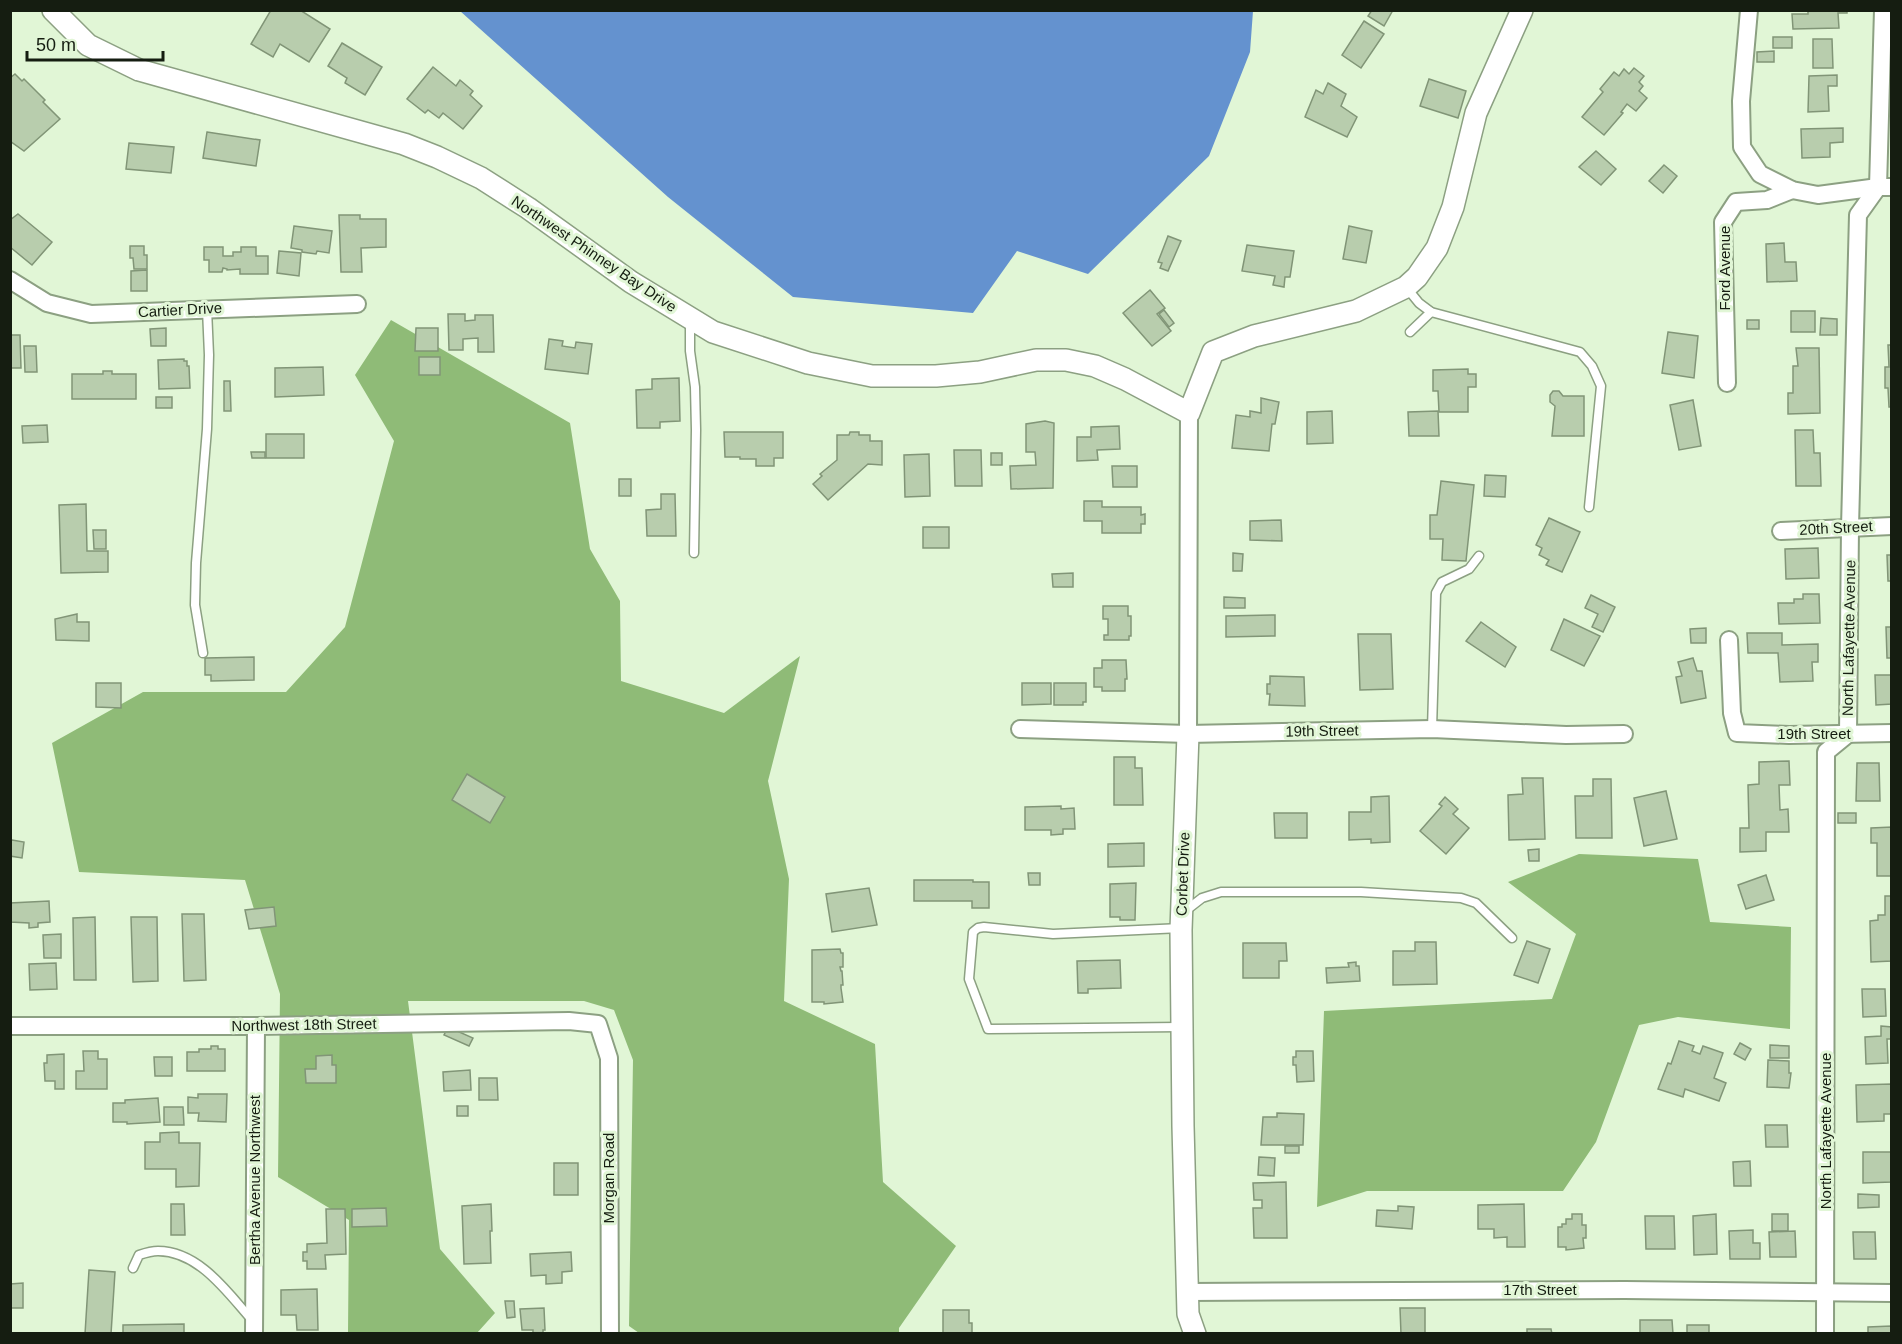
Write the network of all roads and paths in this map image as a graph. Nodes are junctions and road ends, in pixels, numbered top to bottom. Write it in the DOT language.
graph roads {
  1 [pos="52,10"];
  2 [pos="1522,10"];
  3 [pos="1749,10"];
  4 [pos="1882,10"];
  5 [pos="1885,187"];
  6 [pos="1792,190"];
  7 [pos="10,280"];
  8 [pos="1406,287"];
  9 [pos="357,304"];
  10 [pos="207,309"];
  11 [pos="1431,312"];
  12 [pos="690,318"];
  13 [pos="1410,332"];
  14 [pos="1727,383"];
  15 [pos="1189,413"];
  16 [pos="1589,507"];
  17 [pos="1892,526"];
  18 [pos="1850,527"];
  19 [pos="1781,531"];
  20 [pos="694,553"];
  21 [pos="1479,556"];
  22 [pos="1729,640"];
  23 [pos="203,654"];
  24 [pos="1020,729"];
  25 [pos="1432,729"];
  26 [pos="1892,733"];
  27 [pos="1188,734"];
  28 [pos="1624,734"];
  29 [pos="1848,734"];
  30 [pos="1181,921"];
  31 [pos="1512,938"];
  32 [pos="598,1023"];
  33 [pos="10,1026"];
  34 [pos="256,1026"];
  35 [pos="1182,1028"];
  36 [pos="133,1268"];
  37 [pos="1188,1292"];
  38 [pos="1826,1293"];
  39 [pos="1892,1293"];
  40 [pos="254,1328"];
  41 [pos="610,1334"];
  42 [pos="1195,1334"];
  43 [pos="1825,1334"];
  1 -- 12 [label="street, Northwest Phinney Bay Drive"];
  2 -- 8 [label="street"];
  3 -- 6 [label="street"];
  4 -- 5 [label="street"];
  5 -- 6 [label="street"];
  5 -- 18 [label="street, North Lafayette Avenue"];
  6 -- 14 [label="street, Ford Avenue"];
  7 -- 10 [label="street, Cartier Drive"];
  8 -- 11 [label="lane"];
  8 -- 15 [label="street"];
  9 -- 10 [label="street, Cartier Drive"];
  10 -- 23 [label="lane"];
  11 -- 13 [label="lane"];
  11 -- 16 [label="lane"];
  12 -- 15 [label="street, Northwest Phinney Bay Drive"];
  12 -- 20 [label="lane"];
  15 -- 27 [label="street, Corbet Drive"];
  17 -- 18 [label="street, 20th Street"];
  18 -- 19 [label="street, 20th Street"];
  18 -- 29 [label="street, North Lafayette Avenue"];
  21 -- 25 [label="lane"];
  22 -- 29 [label="street, 19th Street"];
  24 -- 27 [label="street, 19th Street"];
  25 -- 27 [label="street, 19th Street"];
  25 -- 28 [label="street, 19th Street"];
  26 -- 29 [label="street, 19th Street"];
  27 -- 30 [label="street, Corbet Drive"];
  29 -- 38 [label="street, North Lafayette Avenue"];
  30 -- 31 [label="lane"];
  30 -- 35 [label="street, Corbet Drive"];
  30 -- 35 [label="lane"];
  32 -- 34 [label="street, Northwest 18th Street"];
  32 -- 41 [label="street, Morgan Road"];
  33 -- 34 [label="street, Northwest 18th Street"];
  34 -- 40 [label="street, Bertha Avenue Northwest"];
  35 -- 37 [label="street, Corbet Drive"];
  36 -- 40 [label="lane"];
  37 -- 38 [label="street, 17th Street"];
  37 -- 42 [label="street, Corbet Drive"];
  38 -- 39 [label="street, 17th Street"];
  38 -- 43 [label="street, North Lafayette Avenue"];
}
